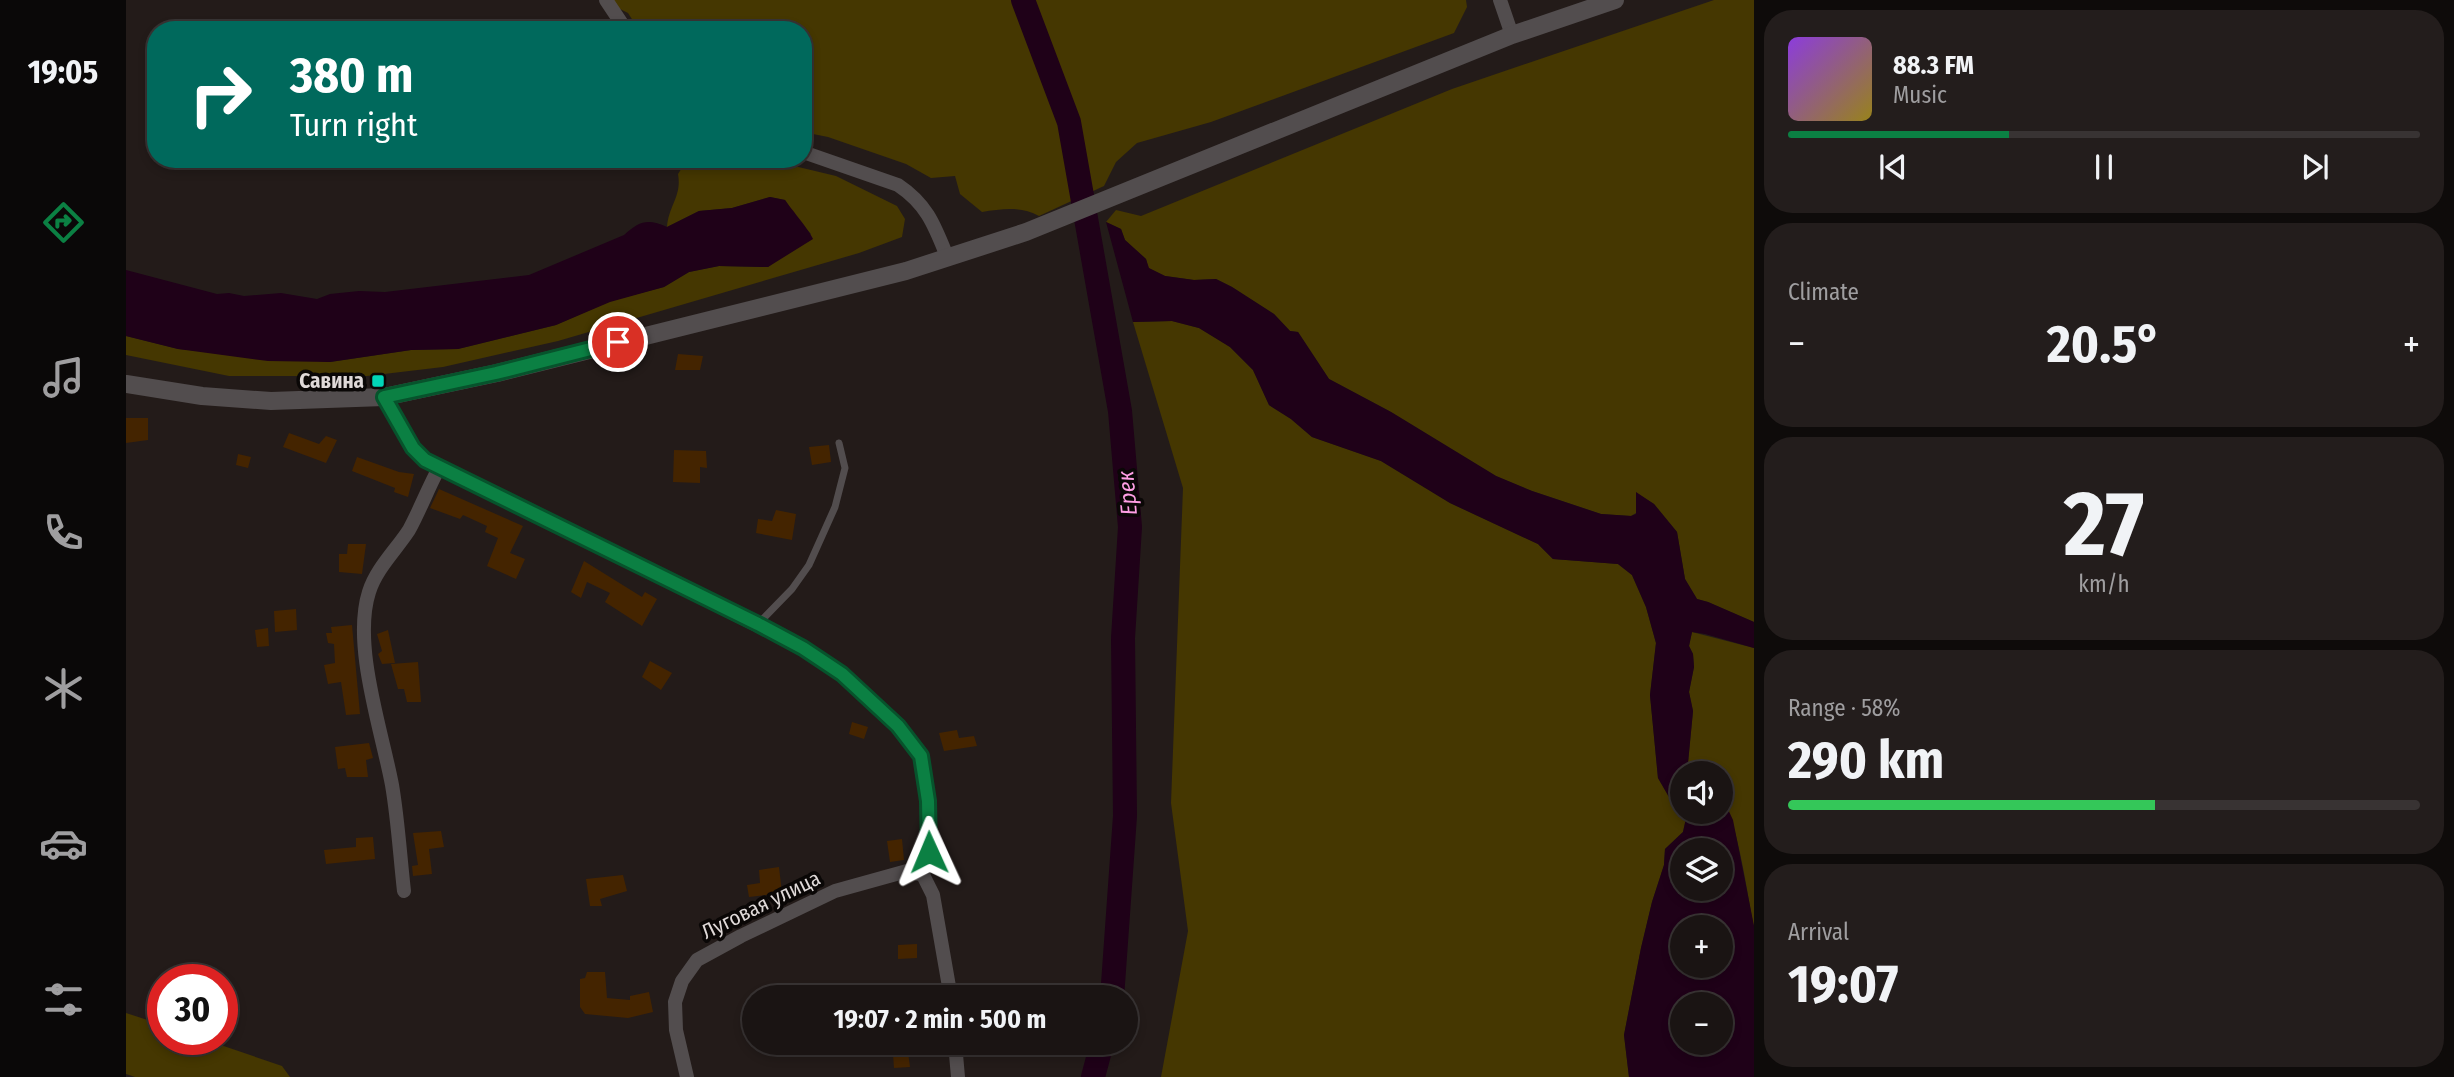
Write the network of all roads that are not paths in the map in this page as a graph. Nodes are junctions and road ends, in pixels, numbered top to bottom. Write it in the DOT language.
graph roads {
  1 [pos="606,0"];
  2 [pos="1500,0"];
  3 [pos="1615,0"];
  4 [pos="620,21"];
  5 [pos="1512,35"];
  6 [pos="812,155"];
  7 [pos="948,259"];
  8 [pos="126,384"];
  9 [pos="384,397"];
  10 [pos="839,443"];
  11 [pos="439,468"];
  12 [pos="758,624"];
  13 [pos="923,875"];
  14 [pos="404,891"];
  15 [pos="949,985"];
  16 [pos="956,1055"];
  17 [pos="687,1077"];
  18 [pos="958,1077"];
  1 -- 4 [label="street"];
  2 -- 5 [label="street"];
  3 -- 5 [label="street"];
  5 -- 7 [label="street"];
  6 -- 7 [label="street"];
  7 -- 9 [label="street"];
  8 -- 9 [label="street"];
  9 -- 11 [label="street"];
  10 -- 12 [label="lane"];
  11 -- 12 [label="street"];
  11 -- 14 [label="street"];
  12 -- 13 [label="street"];
  13 -- 15 [label="street"];
  13 -- 17 [label="street, Луговая улица"];
  16 -- 18 [label="street"];
}
